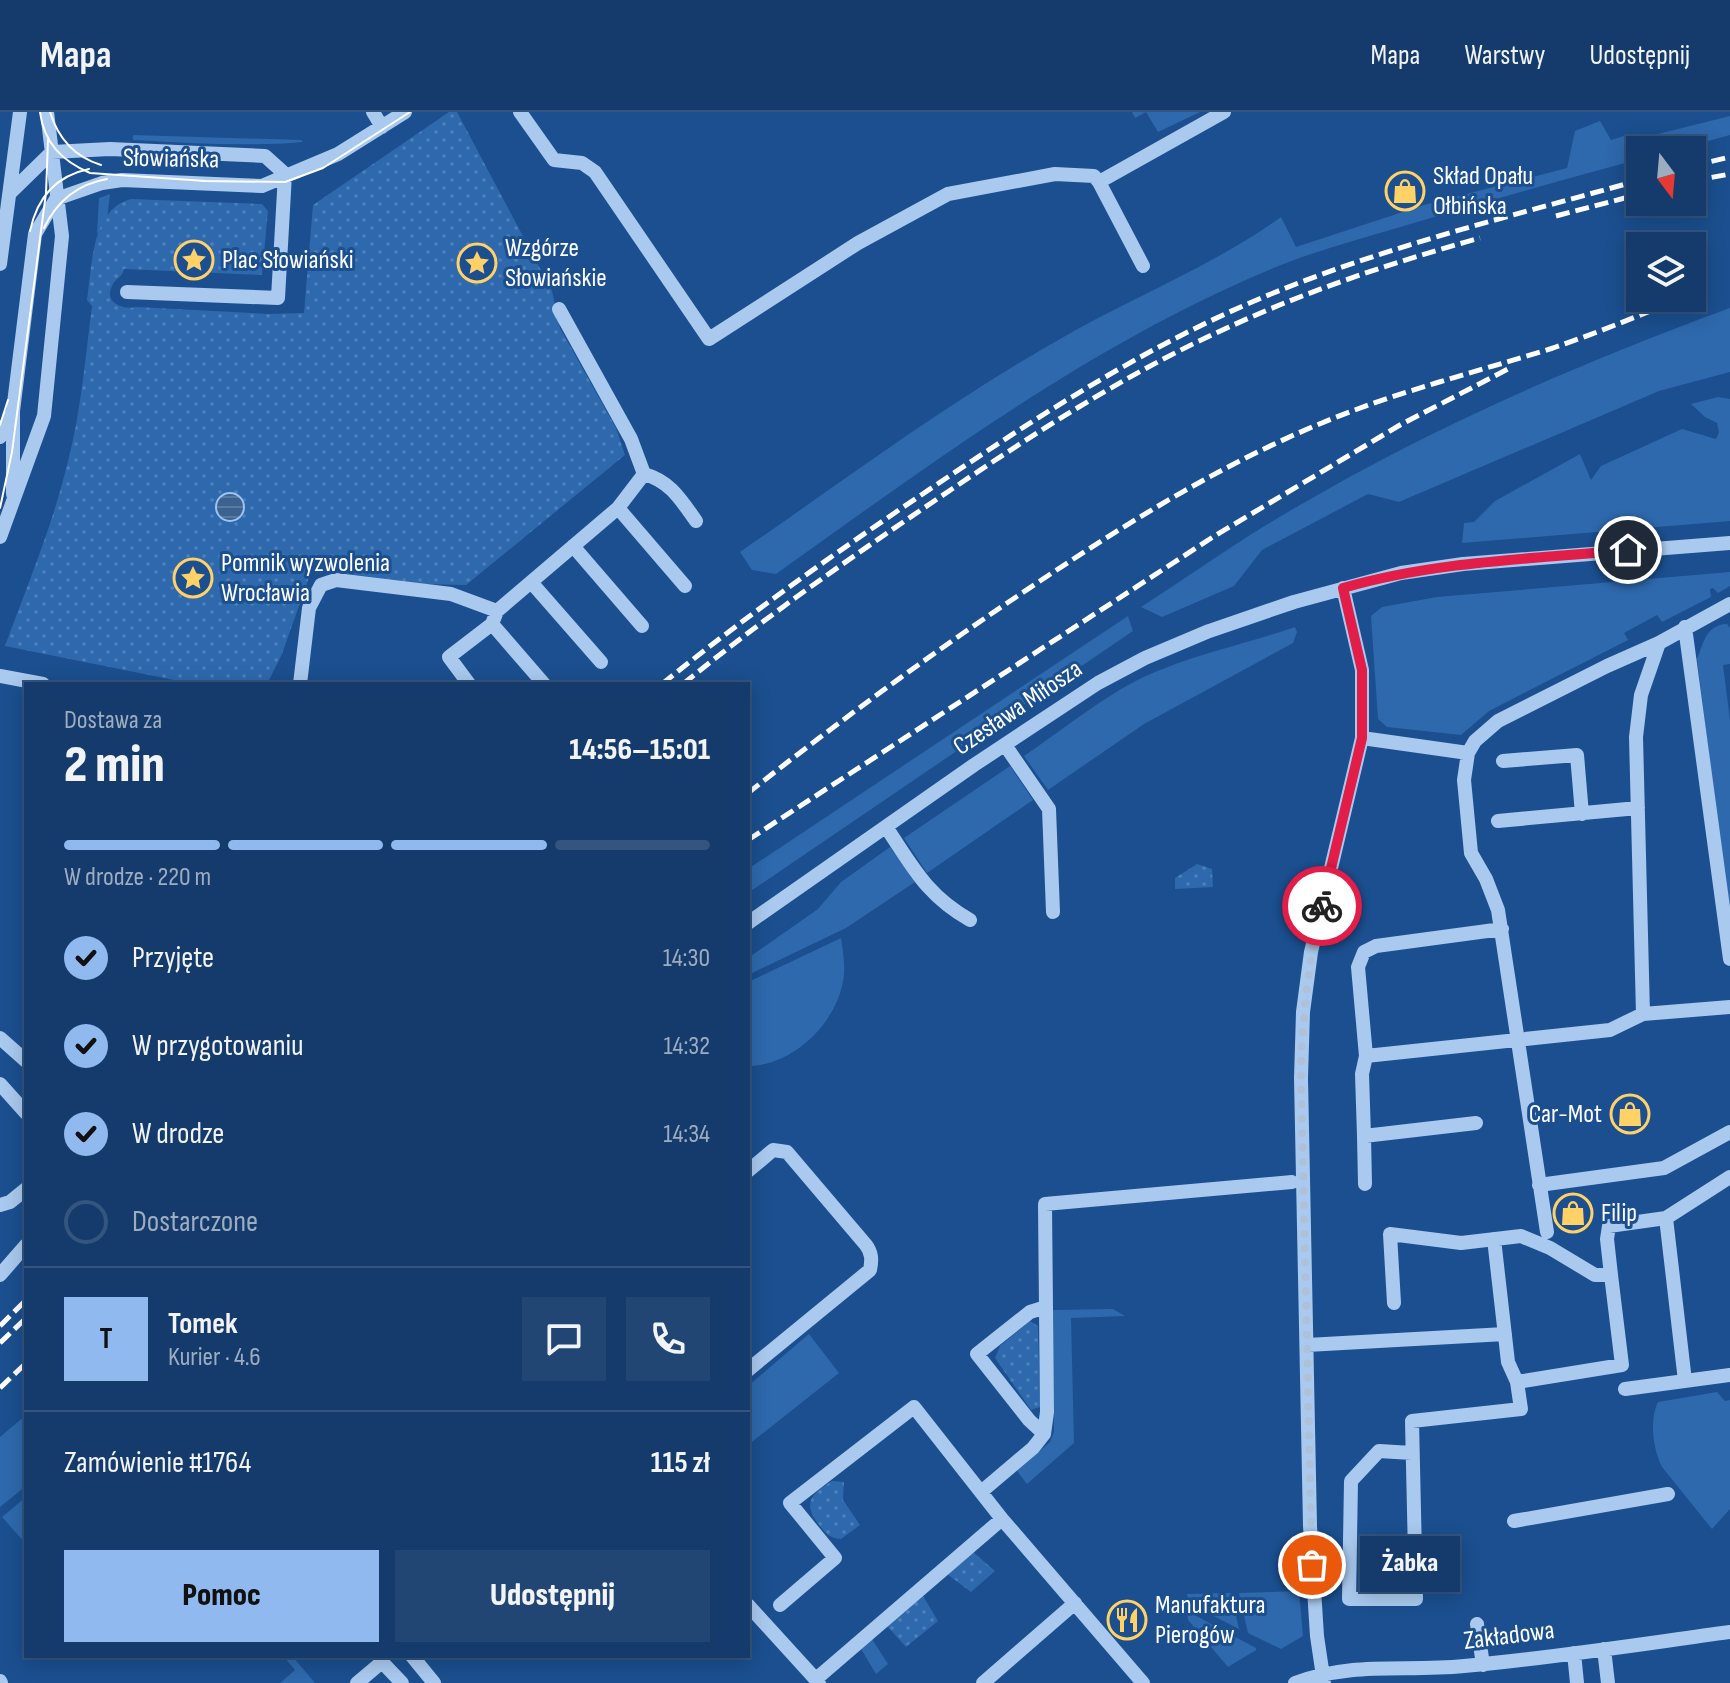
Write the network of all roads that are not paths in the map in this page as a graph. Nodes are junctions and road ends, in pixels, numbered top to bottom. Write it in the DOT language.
graph roads {
  1 [pos="20,112"];
  2 [pos="47,112"];
  3 [pos="373,112"];
  4 [pos="405,112"];
  5 [pos="520,112"];
  6 [pos="1224,112"];
  7 [pos="382,127"];
  8 [pos="52,152"];
  9 [pos="285,174"];
  10 [pos="1099,182"];
  11 [pos="5,193"];
  12 [pos="56,199"];
  13 [pos="0,264"];
  14 [pos="1143,266"];
  15 [pos="127,292"];
  16 [pos="559,309"];
  17 [pos="13,411"];
  18 [pos="0,437"];
  19 [pos="644,474"];
  20 [pos="6,500"];
  21 [pos="618,508"];
  22 [pos="696,521"];
  23 [pos="0,537"];
  24 [pos="1730,543"];
  25 [pos="573,546"];
  26 [pos="531,582"];
  27 [pos="685,586"];
  28 [pos="1343,588"];
  29 [pos="1730,604"];
  30 [pos="494,618"];
  31 [pos="642,626"];
  32 [pos="1685,627"];
  33 [pos="1659,643"];
  34 [pos="601,662"];
  35 [pos="0,676"];
  36 [pos="32,682"];
  37 [pos="300,682"];
  38 [pos="468,682"];
  39 [pos="542,682"];
  40 [pos="1362,738"];
  41 [pos="1005,745"];
  42 [pos="1468,753"];
  43 [pos="1503,761"];
  44 [pos="1638,808"];
  45 [pos="1582,814"];
  46 [pos="1498,821"];
  47 [pos="886,827"];
  48 [pos="1053,912"];
  49 [pos="970,920"];
  50 [pos="750,922"];
  51 [pos="1502,929"];
  52 [pos="1730,959"];
  53 [pos="1730,1007"];
  54 [pos="1643,1014"];
  55 [pos="0,1038"];
  56 [pos="1518,1040"];
  57 [pos="1366,1056"];
  58 [pos="24,1059"];
  59 [pos="1,1088"];
  60 [pos="24,1111"];
  61 [pos="1476,1123"];
  62 [pos="1730,1132"];
  63 [pos="1364,1136"];
  64 [pos="750,1169"];
  65 [pos="1730,1177"];
  66 [pos="1292,1182"];
  67 [pos="1365,1184"];
  68 [pos="1539,1185"];
  69 [pos="24,1191"];
  70 [pos="0,1205"];
  71 [pos="1666,1218"];
  72 [pos="1547,1232"];
  73 [pos="1494,1239"];
  74 [pos="24,1247"];
  75 [pos="0,1275"];
  76 [pos="1611,1275"];
  77 [pos="1394,1303"];
  78 [pos="1046,1307"];
  79 [pos="1505,1334"];
  80 [pos="1307,1345"];
  81 [pos="750,1368"];
  82 [pos="1730,1375"];
  83 [pos="1685,1381"];
  84 [pos="1517,1382"];
  85 [pos="1625,1389"];
  86 [pos="1044,1434"];
  87 [pos="1412,1453"];
  88 [pos="981,1492"];
  89 [pos="1668,1494"];
  90 [pos="1002,1519"];
  91 [pos="1514,1521"];
  92 [pos="1075,1603"];
  93 [pos="780,1605"];
  94 [pos="750,1607"];
  95 [pos="1477,1624"];
  96 [pos="1730,1632"];
  97 [pos="1604,1649"];
  98 [pos="1574,1653"];
  99 [pos="414,1658"];
  100 [pos="385,1659"];
  101 [pos="1483,1665"];
  102 [pos="1323,1678"];
  103 [pos="818,1681"];
  104 [pos="357,1683"];
  105 [pos="402,1683"];
  106 [pos="434,1683"];
  107 [pos="983,1683"];
  108 [pos="1143,1683"];
  109 [pos="1295,1683"];
  110 [pos="1577,1683"];
  111 [pos="1608,1683"];
  1 -- 11 [label="street"];
  2 -- 8 [label="street"];
  3 -- 7 [label="street"];
  4 -- 7 [label="street, Słowiańska"];
  5 -- 10 [label="street"];
  6 -- 10 [label="street"];
  7 -- 9 [label="street, Słowiańska"];
  8 -- 9 [label="street, Słowiańska"];
  8 -- 11 [label="street"];
  8 -- 12 [label="street"];
  9 -- 12 [label="street, Słowiańska"];
  9 -- 15 [label="street"];
  10 -- 14 [label="street"];
  11 -- 13 [label="street"];
  12 -- 17 [label="street"];
  12 -- 20 [label="street"];
  16 -- 19 [label="street"];
  17 -- 18 [label="street"];
  17 -- 20 [label="street"];
  19 -- 21 [label="street"];
  19 -- 22 [label="street"];
  20 -- 23 [label="street"];
  21 -- 25 [label="street"];
  21 -- 27 [label="street"];
  24 -- 28 [label="street, Czesława Miłosza"];
  25 -- 26 [label="street"];
  25 -- 31 [label="street"];
  26 -- 30 [label="street"];
  26 -- 34 [label="street"];
  28 -- 40 [label="street"];
  28 -- 41 [label="street, Czesława Miłosza"];
  29 -- 32 [label="street"];
  30 -- 37 [label="street"];
  30 -- 38 [label="street"];
  30 -- 39 [label="street"];
  32 -- 33 [label="street"];
  32 -- 52 [label="street"];
  33 -- 42 [label="street"];
  33 -- 44 [label="street"];
  35 -- 36 [label="street"];
  40 -- 42 [label="street"];
  40 -- 80 [label="street"];
  41 -- 47 [label="street, Czesława Miłosza"];
  41 -- 48 [label="street"];
  42 -- 51 [label="street"];
  43 -- 45 [label="street"];
  44 -- 45 [label="street"];
  44 -- 54 [label="street"];
  45 -- 46 [label="street"];
  47 -- 49 [label="street"];
  47 -- 50 [label="street, Czesława Miłosza"];
  51 -- 56 [label="street"];
  51 -- 57 [label="street"];
  53 -- 54 [label="street"];
  54 -- 56 [label="street"];
  55 -- 58 [label="street"];
  56 -- 57 [label="street"];
  56 -- 68 [label="street"];
  57 -- 63 [label="street"];
  59 -- 60 [label="street"];
  61 -- 63 [label="street"];
  62 -- 68 [label="street"];
  63 -- 67 [label="street"];
  64 -- 81 [label="street"];
  65 -- 71 [label="street"];
  66 -- 78 [label="street"];
  68 -- 72 [label="street"];
  69 -- 70 [label="street"];
  71 -- 76 [label="street"];
  71 -- 83 [label="street"];
  73 -- 76 [label="street"];
  73 -- 77 [label="street"];
  73 -- 79 [label="street"];
  74 -- 75 [label="street"];
  76 -- 84 [label="street"];
  78 -- 86 [label="street"];
  78 -- 86 [label="street"];
  79 -- 80 [label="street"];
  79 -- 84 [label="street"];
  80 -- 102 [label="street"];
  82 -- 83 [label="street"];
  83 -- 85 [label="street"];
  84 -- 87 [label="street"];
  86 -- 88 [label="street"];
  87 -- 87 [label="street"];
  88 -- 90 [label="street"];
  88 -- 93 [label="street"];
  89 -- 91 [label="street"];
  90 -- 92 [label="street"];
  90 -- 103 [label="street"];
  92 -- 107 [label="street"];
  92 -- 108 [label="street"];
  94 -- 103 [label="street"];
  95 -- 101 [label="street"];
  96 -- 97 [label="street, Zakładowa"];
  97 -- 98 [label="street, Zakładowa"];
  97 -- 111 [label="street"];
  98 -- 101 [label="street, Zakładowa"];
  98 -- 110 [label="street"];
  99 -- 106 [label="street"];
  100 -- 104 [label="street"];
  100 -- 105 [label="street"];
  101 -- 102 [label="street, Zakładowa"];
  102 -- 109 [label="street, Zakładowa"];
}
